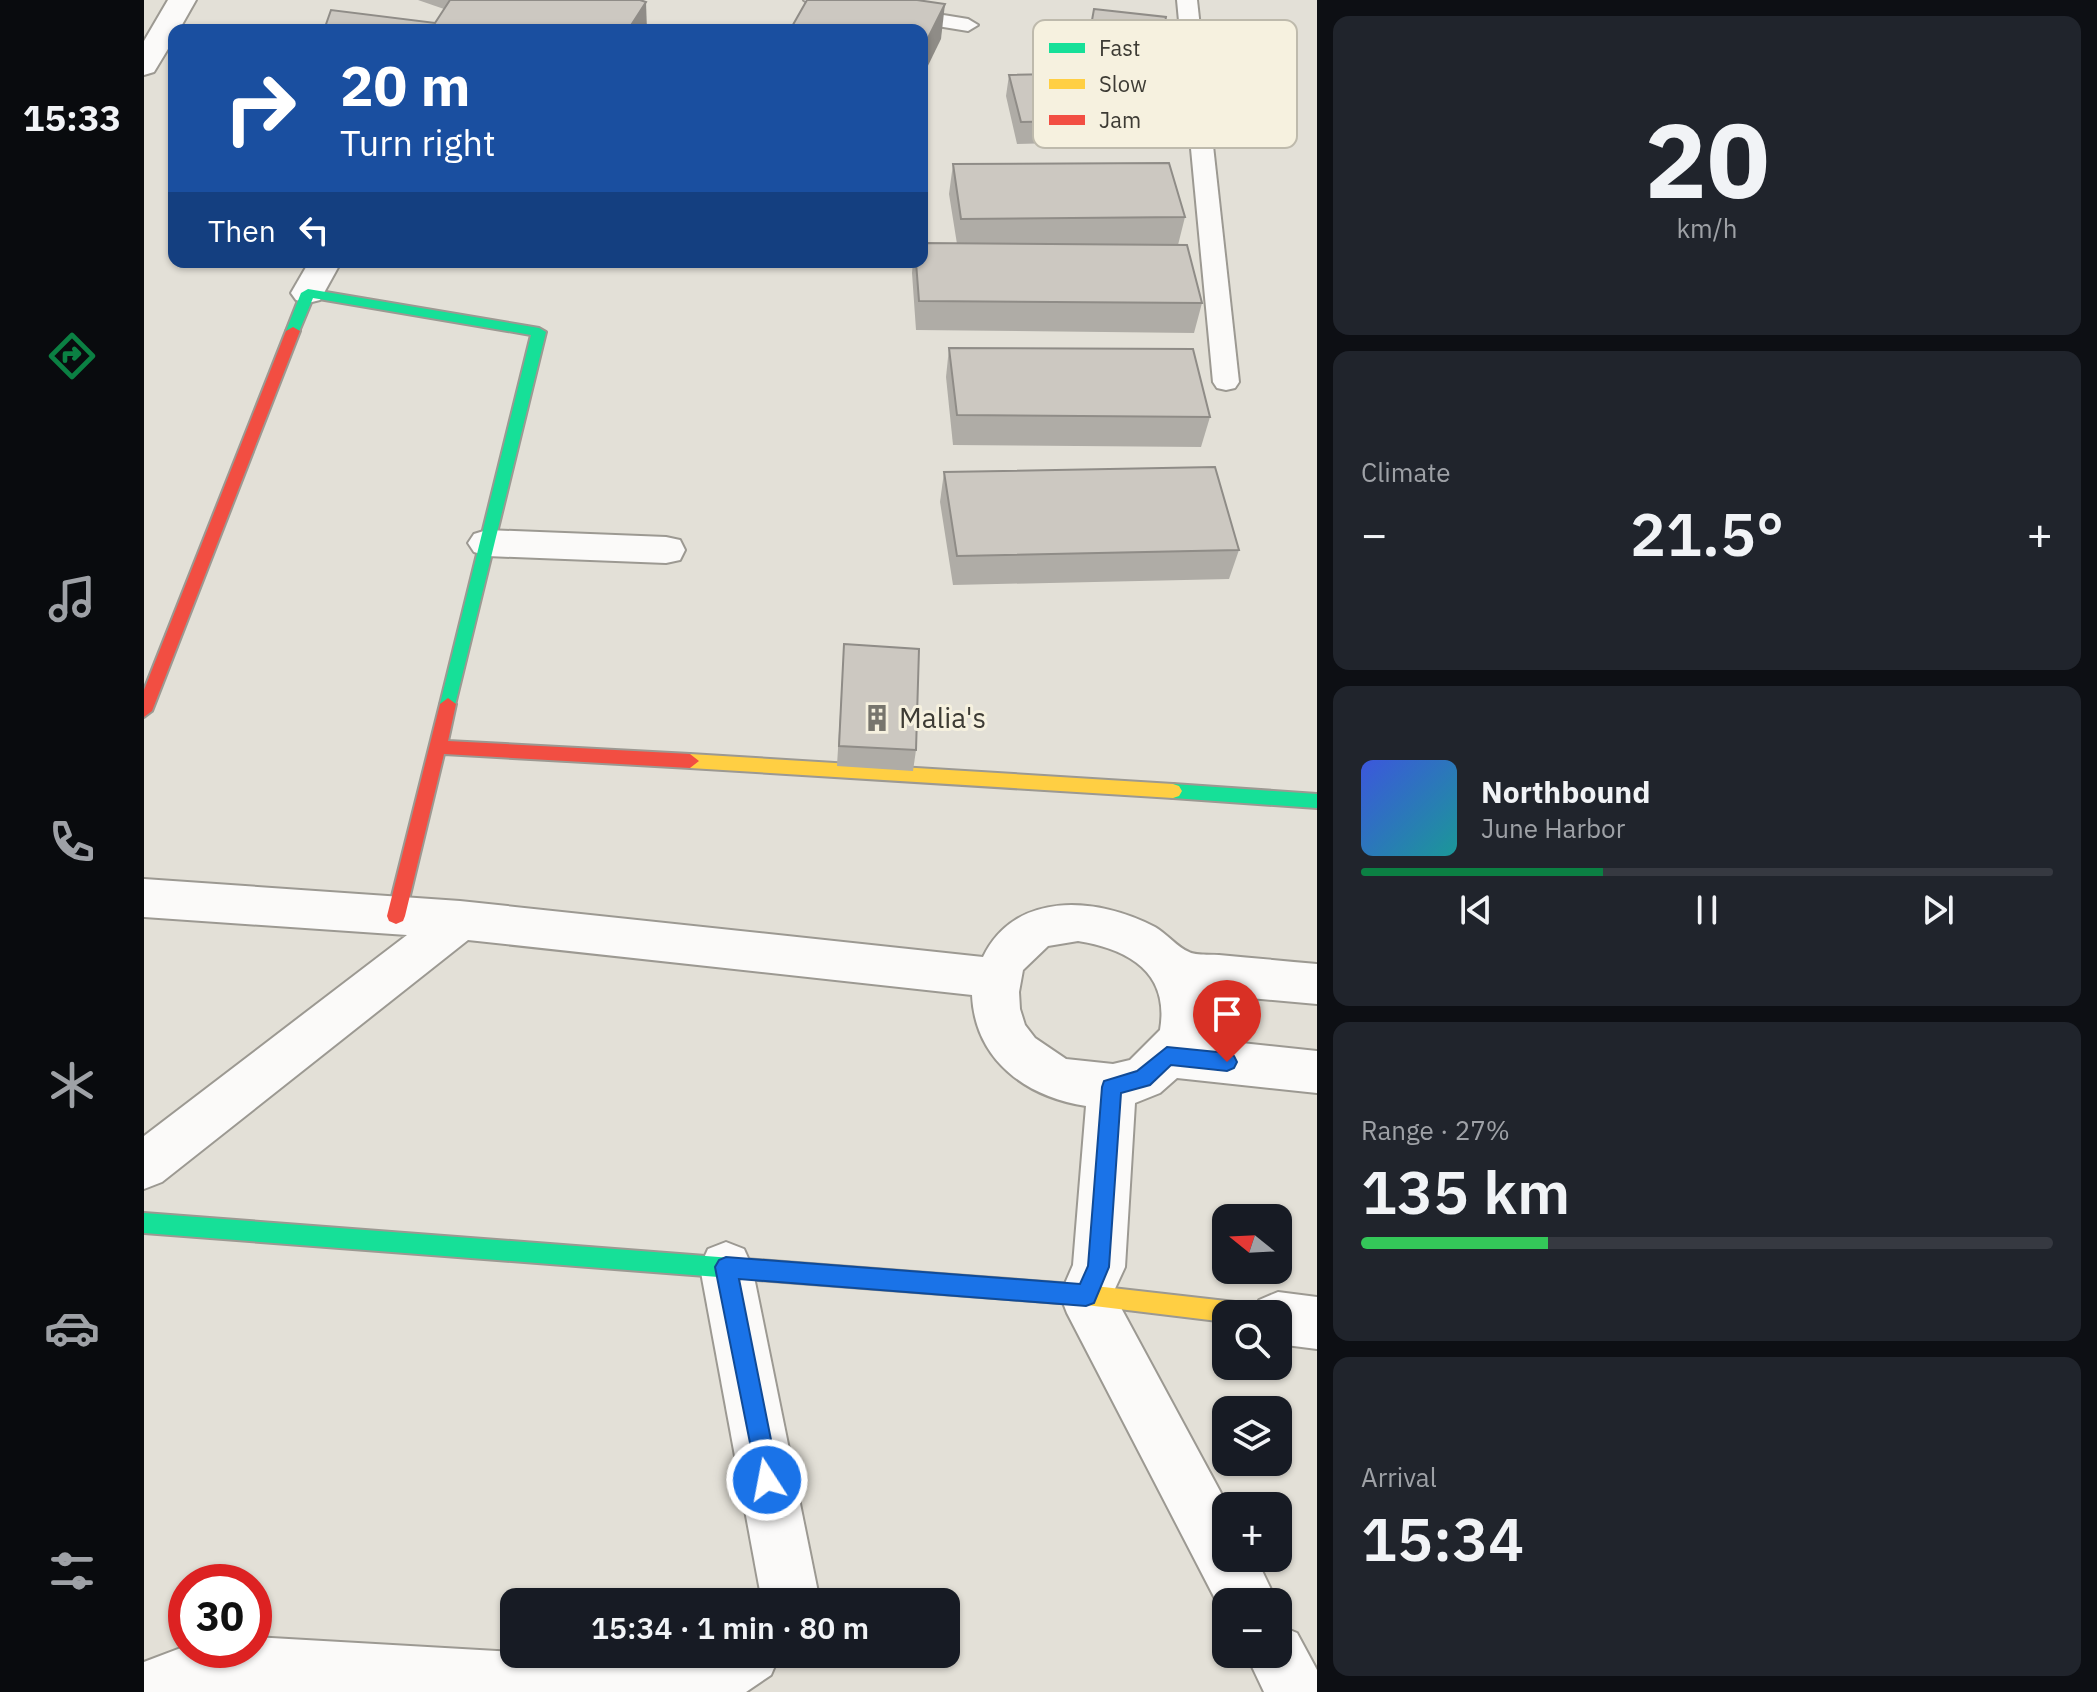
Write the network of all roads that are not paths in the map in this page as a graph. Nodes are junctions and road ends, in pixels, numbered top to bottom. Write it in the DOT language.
graph roads {
  1 [pos="182,0"];
  2 [pos="814,0"];
  3 [pos="1187,0"];
  4 [pos="1189,20"];
  5 [pos="168,24"];
  6 [pos="168,24"];
  7 [pos="968,25"];
  8 [pos="144,66"];
  9 [pos="1202,148"];
  10 [pos="322,268"];
  11 [pos="308,293"];
  12 [pos="1226,382"];
  13 [pos="487,543"];
  14 [pos="666,550"];
  15 [pos="144,711"];
  16 [pos="437,747"];
  17 [pos="1317,801"];
  18 [pos="144,898"];
  19 [pos="396,916"];
  20 [pos="460,920"];
  21 [pos="1175,971"];
  22 [pos="996,978"];
  23 [pos="1317,984"];
  24 [pos="1167,1056"];
  25 [pos="1317,1072"];
  26 [pos="1112,1087"];
  27 [pos="144,1166"];
  28 [pos="144,1223"];
  29 [pos="726,1267"];
  30 [pos="1086,1295"];
  31 [pos="1212,1310"];
  32 [pos="1292,1320"];
  33 [pos="1317,1323"];
  34 [pos="788,1588"];
  35 [pos="1241,1588"];
  36 [pos="729,1668"];
  37 [pos="1283,1668"];
  38 [pos="649,1691"];
  39 [pos="145,1692"];
  40 [pos="1296,1692"];
  1 -- 6 [label="street"];
  2 -- 7 [label="lane"];
  3 -- 4 [label="lane"];
  5 -- 8 [label="street"];
  9 -- 12 [label="lane"];
  10 -- 11 [label="street"];
  11 -- 13 [label="street"];
  11 -- 15 [label="street"];
  13 -- 14 [label="street"];
  13 -- 16 [label="street"];
  16 -- 17 [label="street"];
  16 -- 19 [label="street"];
  18 -- 19 [label="street"];
  19 -- 20 [label="street"];
  20 -- 22 [label="street"];
  20 -- 27 [label="street"];
  21 -- 22 [label="street"];
  21 -- 23 [label="street"];
  21 -- 24 [label="street"];
  22 -- 26 [label="street"];
  24 -- 25 [label="street"];
  24 -- 26 [label="street"];
  26 -- 30 [label="street"];
  28 -- 29 [label="street"];
  29 -- 30 [label="street"];
  29 -- 34 [label="street"];
  30 -- 31 [label="street"];
  30 -- 35 [label="street"];
  32 -- 33 [label="street"];
  36 -- 38 [label="street"];
  37 -- 40 [label="street"];
  38 -- 39 [label="street"];
}
